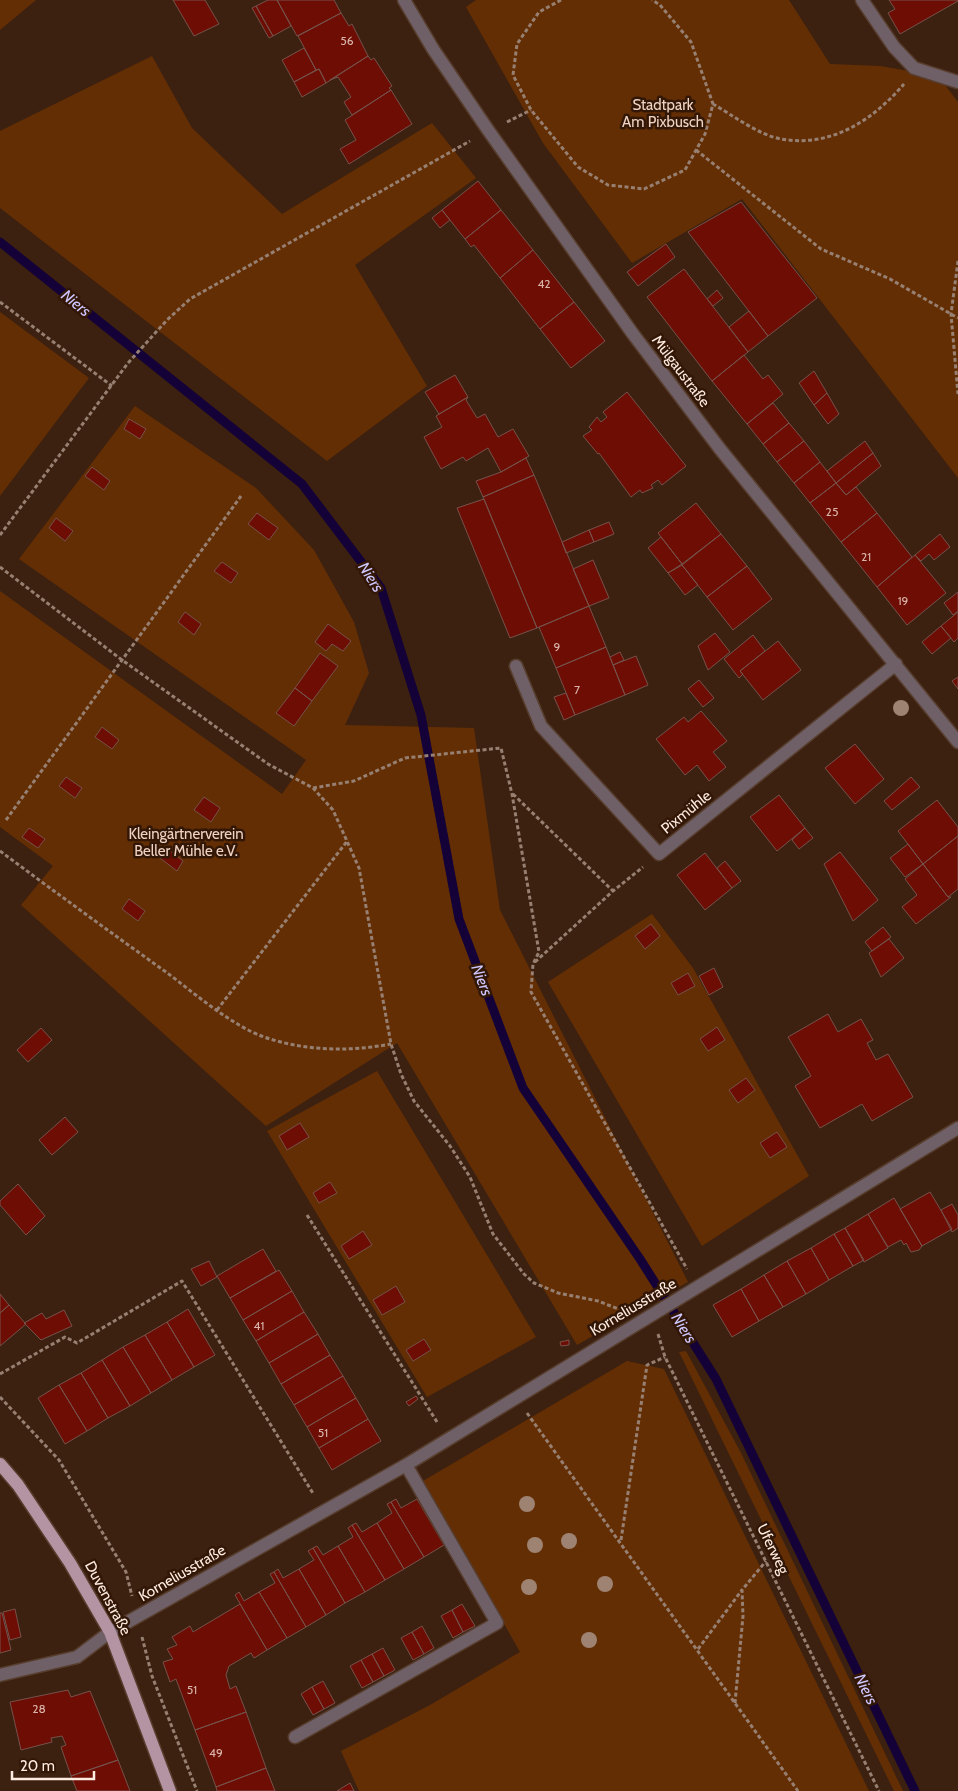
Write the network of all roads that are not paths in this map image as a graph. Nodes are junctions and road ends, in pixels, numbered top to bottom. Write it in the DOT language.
graph roads {
  1 [pos="404,0"];
  2 [pos="862,0"];
  3 [pos="958,82"];
  4 [pos="896,664"];
  5 [pos="516,666"];
  6 [pos="958,742"];
  7 [pos="958,1128"];
  8 [pos="0,1464"];
  9 [pos="406,1465"];
  10 [pos="110,1632"];
  11 [pos="0,1676"];
  12 [pos="295,1737"];
  13 [pos="170,1791"];
  1 -- 4 [label="street, Mülgaustraße"];
  2 -- 3 [label="street"];
  4 -- 5 [label="street, Pixmühle"];
  4 -- 6 [label="street, Mülgaustraße"];
  7 -- 9 [label="street, Korneliusstraße"];
  8 -- 10 [label="main road, Duvenstraße"];
  9 -- 10 [label="street, Korneliusstraße"];
  9 -- 12 [label="street"];
  10 -- 11 [label="street, Korneliusstraße"];
  10 -- 13 [label="main road, Duvenstraße"];
}
